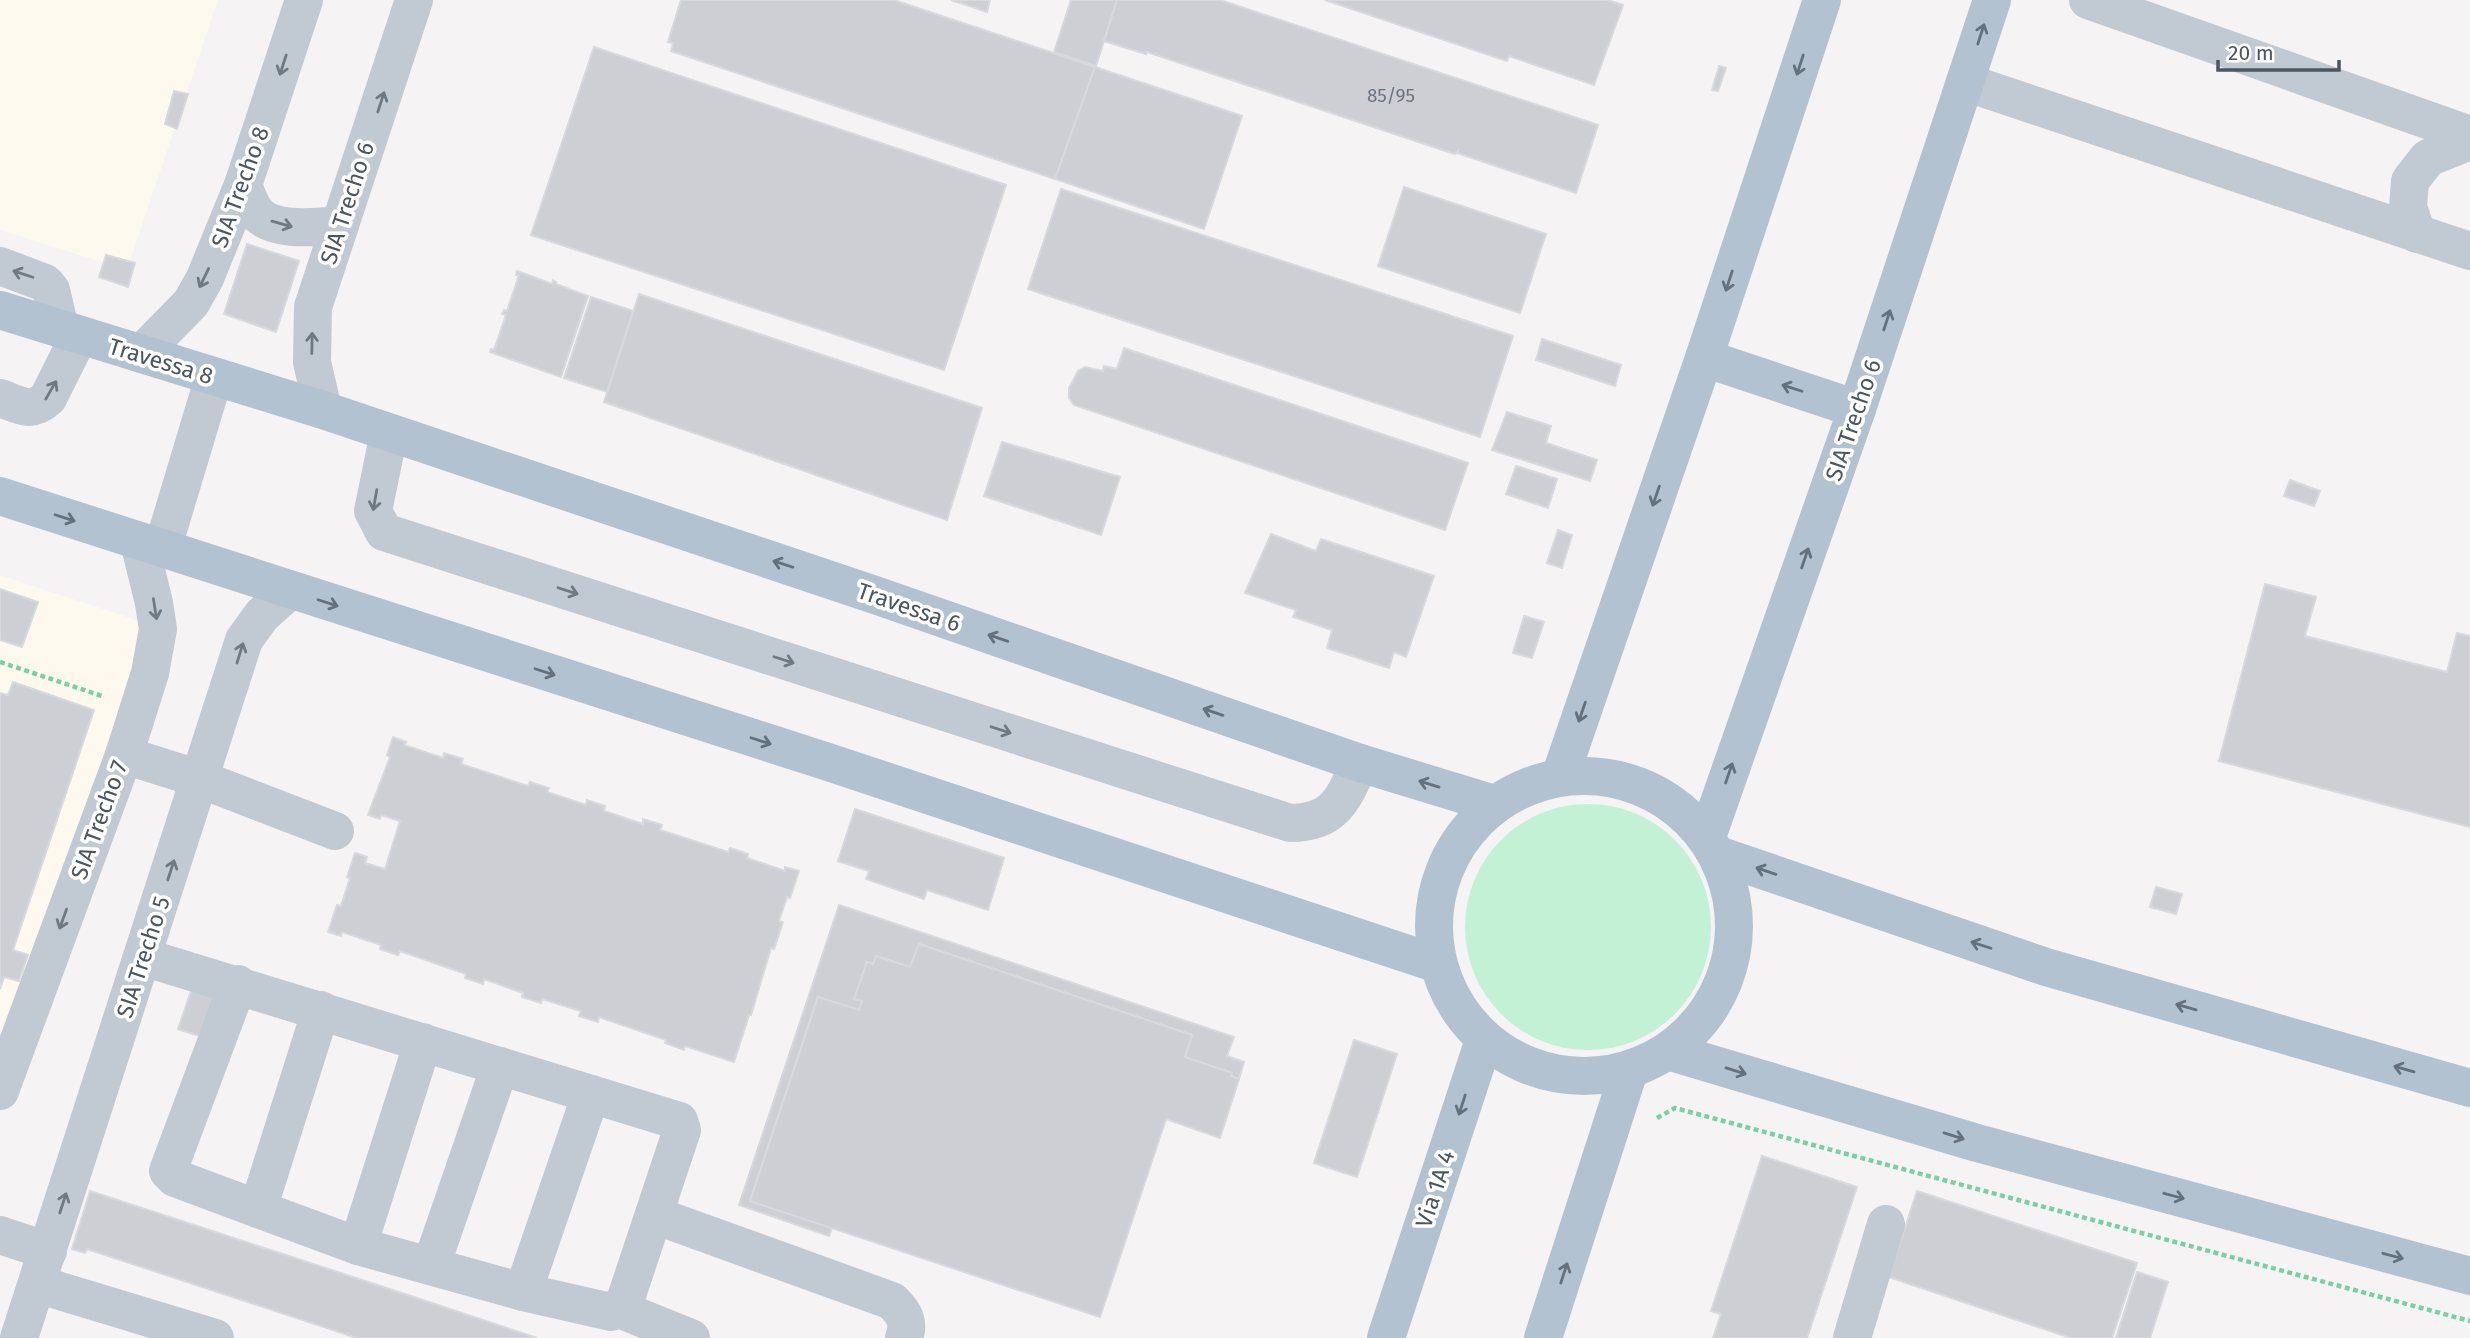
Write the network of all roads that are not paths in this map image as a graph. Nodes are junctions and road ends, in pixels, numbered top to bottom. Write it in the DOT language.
graph roads {
  1 [pos="304,0"];
  2 [pos="414,0"];
  3 [pos="1822,0"];
  4 [pos="1992,0"];
  5 [pos="2088,0"];
  6 [pos="1965,82"];
  7 [pos="2470,135"];
  8 [pos="2470,141"];
  9 [pos="243,186"];
  10 [pos="340,225"];
  11 [pos="2417,234"];
  12 [pos="2470,251"];
  13 [pos="0,266"];
  14 [pos="0,310"];
  15 [pos="69,332"];
  16 [pos="141,354"];
  17 [pos="1704,358"];
  18 [pos="214,377"];
  19 [pos="0,398"];
  20 [pos="323,410"];
  21 [pos="1857,410"];
  22 [pos="389,433"];
  23 [pos="0,496"];
  24 [pos="151,546"];
  25 [pos="289,591"];
  26 [pos="124,755"];
  27 [pos="1360,763"];
  28 [pos="1560,776"];
  29 [pos="200,779"];
  30 [pos="1494,804"];
  31 [pos="335,831"];
  32 [pos="1712,846"];
  33 [pos="143,957"];
  34 [pos="1438,964"];
  35 [pos="238,984"];
  36 [pos="321,1010"];
  37 [pos="1484,1040"];
  38 [pos="423,1042"];
  39 [pos="1671,1052"];
  40 [pos="500,1066"];
  41 [pos="1629,1071"];
  42 [pos="2470,1088"];
  43 [pos="0,1091"];
  44 [pos="591,1094"];
  45 [pos="258,1209"];
  46 [pos="654,1215"];
  47 [pos="1886,1224"];
  48 [pos="0,1234"];
  49 [pos="358,1246"];
  50 [pos="431,1266"];
  51 [pos="42,1268"];
  52 [pos="2470,1276"];
  53 [pos="523,1292"];
  54 [pos="619,1309"];
  55 [pos="25,1336"];
  56 [pos="215,1338"];
  57 [pos="691,1338"];
  58 [pos="904,1338"];
  59 [pos="1386,1338"];
  60 [pos="1543,1338"];
  61 [pos="1852,1338"];
  1 -- 9 [label="street, SIA Trecho 8, one-way"];
  10 -- 2 [label="street, SIA Trecho 6, one-way"];
  3 -- 17 [label="main road, one-way"];
  6 -- 4 [label="main road, SIA Trecho 6, one-way"];
  5 -- 7 [label="street"];
  6 -- 11 [label="street"];
  21 -- 6 [label="main road, SIA Trecho 6, one-way"];
  8 -- 11 [label="street"];
  9 -- 10 [label="street, one-way"];
  9 -- 16 [label="street, SIA Trecho 8, one-way"];
  20 -- 10 [label="street, SIA Trecho 6, one-way"];
  11 -- 12 [label="street"];
  15 -- 13 [label="street, one-way"];
  14 -- 15 [label="main road, Travessa 8"];
  15 -- 16 [label="main road, Travessa 8"];
  19 -- 15 [label="street, one-way"];
  16 -- 18 [label="main road, Travessa 8"];
  21 -- 17 [label="main road, one-way"];
  17 -- 28 [label="main road, one-way"];
  18 -- 20 [label="main road, Travessa 8"];
  18 -- 24 [label="street"];
  20 -- 22 [label="main road, Travessa 6"];
  32 -- 21 [label="main road, SIA Trecho 6, one-way"];
  27 -- 22 [label="main road, Travessa 6, one-way"];
  22 -- 27 [label="street, one-way"];
  23 -- 24 [label="main road, one-way"];
  24 -- 25 [label="main road"];
  24 -- 26 [label="street, SIA Trecho 7, one-way"];
  29 -- 25 [label="street, SIA Trecho 5, one-way"];
  25 -- 34 [label="main road, one-way"];
  26 -- 29 [label="street"];
  26 -- 43 [label="street, SIA Trecho 7, one-way"];
  30 -- 27 [label="main road, Travessa 6, one-way"];
  28 -- 30 [label="main road"];
  28 -- 32 [label="main road"];
  29 -- 31 [label="street"];
  33 -- 29 [label="street, SIA Trecho 5, one-way"];
  30 -- 34 [label="main road"];
  32 -- 39 [label="main road"];
  42 -- 32 [label="main road, one-way"];
  33 -- 35 [label="street"];
  51 -- 33 [label="street, SIA Trecho 5, one-way"];
  34 -- 37 [label="main road"];
  35 -- 36 [label="street"];
  35 -- 45 [label="street"];
  36 -- 38 [label="street"];
  36 -- 45 [label="street"];
  37 -- 41 [label="main road"];
  37 -- 59 [label="main road, Via 1A 4, one-way"];
  38 -- 40 [label="street"];
  38 -- 49 [label="street"];
  39 -- 41 [label="main road"];
  39 -- 52 [label="main road, one-way"];
  40 -- 44 [label="street"];
  40 -- 50 [label="street"];
  60 -- 41 [label="main road, one-way"];
  44 -- 46 [label="street"];
  44 -- 53 [label="street"];
  45 -- 49 [label="street"];
  46 -- 54 [label="street"];
  46 -- 58 [label="street"];
  47 -- 61 [label="street"];
  48 -- 51 [label="street"];
  49 -- 50 [label="street"];
  50 -- 53 [label="street"];
  51 -- 55 [label="street, SIA Trecho 5"];
  51 -- 56 [label="street"];
  53 -- 54 [label="street"];
  54 -- 57 [label="street"];
}
